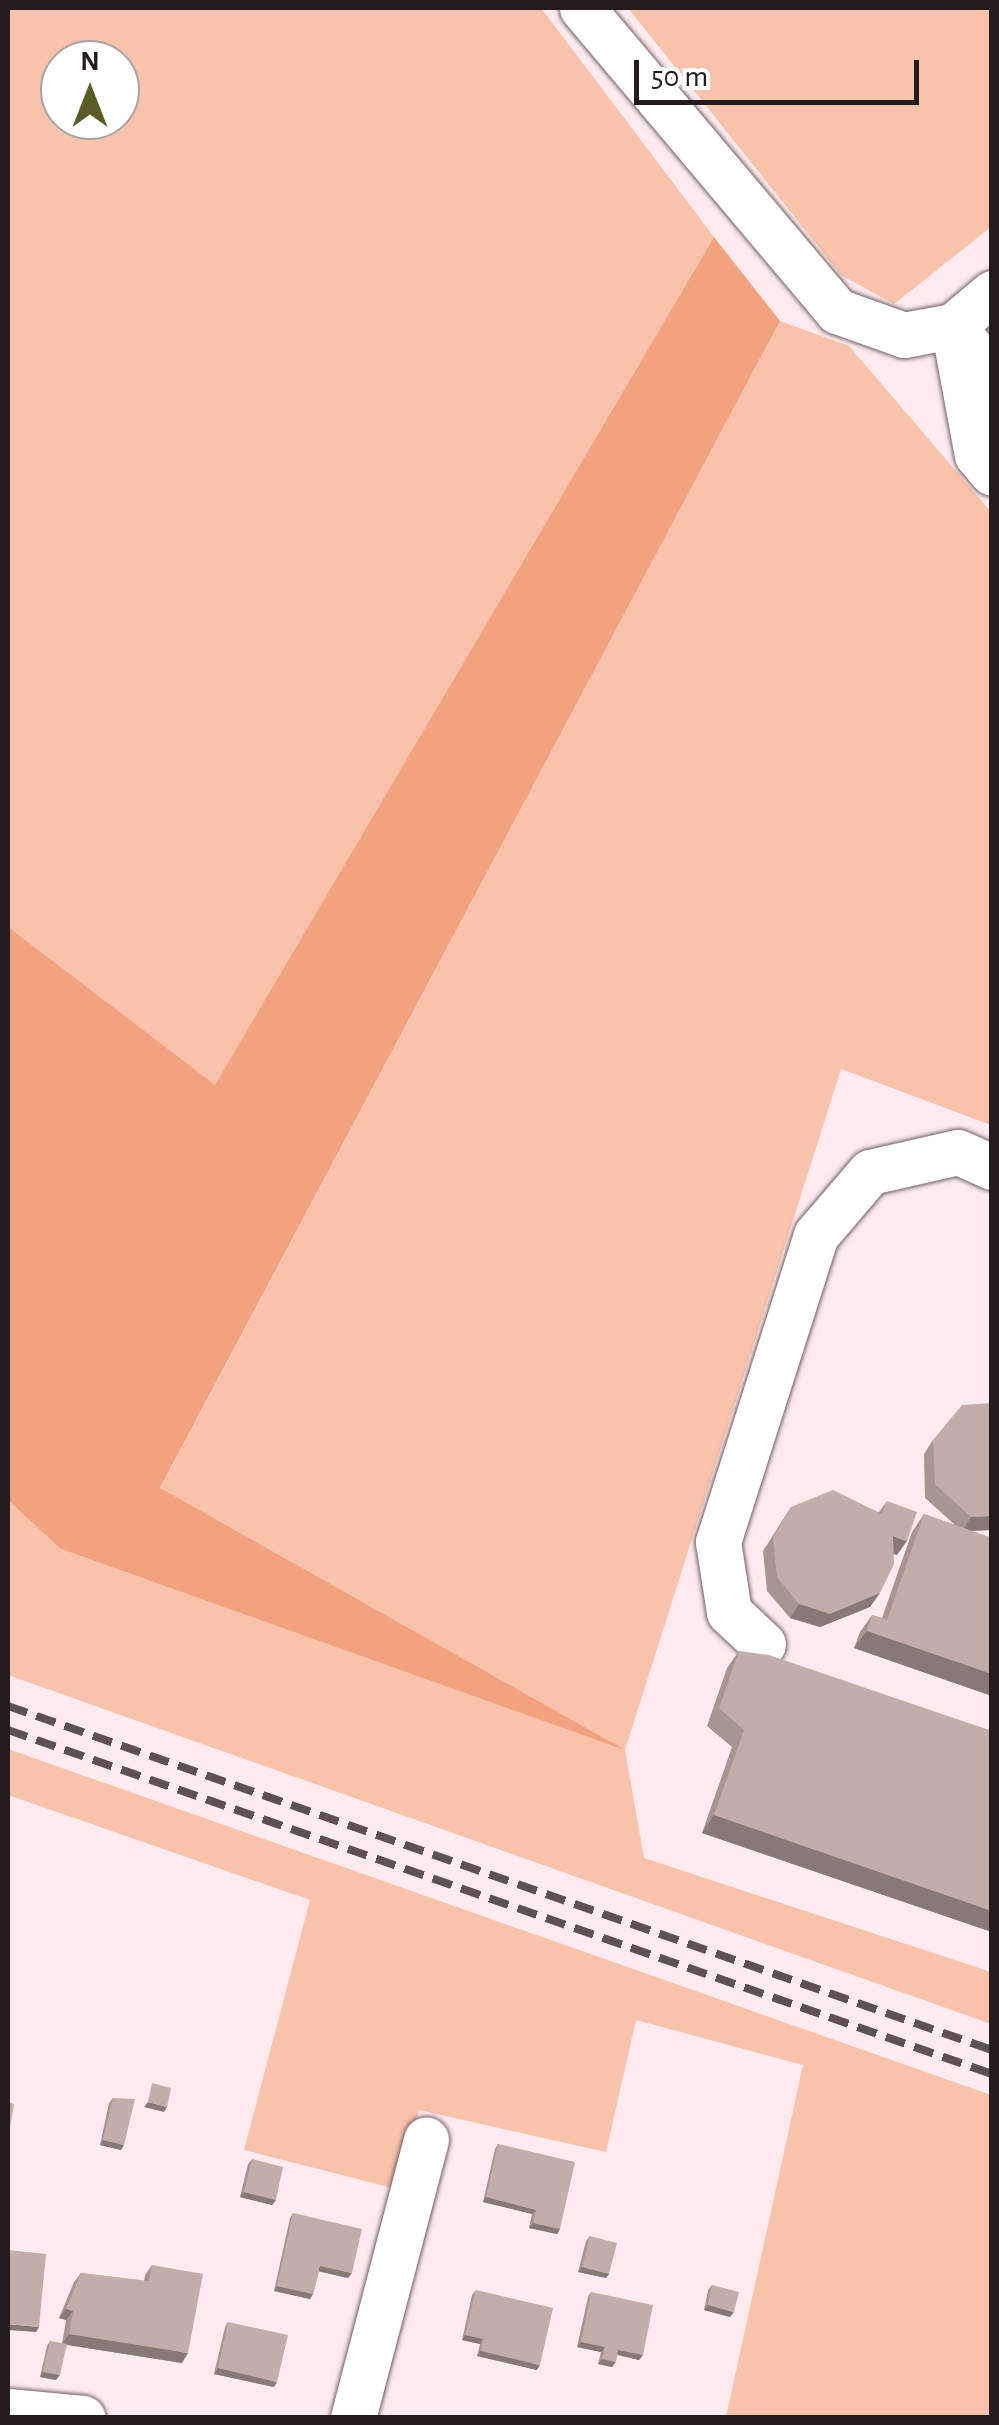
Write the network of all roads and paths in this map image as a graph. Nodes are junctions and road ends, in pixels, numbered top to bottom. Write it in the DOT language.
graph roads {
  1 [pos="582,8"];
  2 [pos="992,293"];
  3 [pos="953,326"];
  4 [pos="992,374"];
  5 [pos="992,473"];
  6 [pos="992,1167"];
  7 [pos="763,1644"];
  8 [pos="426,2138"];
  9 [pos="8,2410"];
  10 [pos="83,2418"];
  11 [pos="353,2418"];
  1 -- 3 [label="street"];
  2 -- 3 [label="street"];
  3 -- 4 [label="street"];
  3 -- 5 [label="street"];
  6 -- 7 [label="street"];
  8 -- 11 [label="street"];
  9 -- 10 [label="street"];
}
